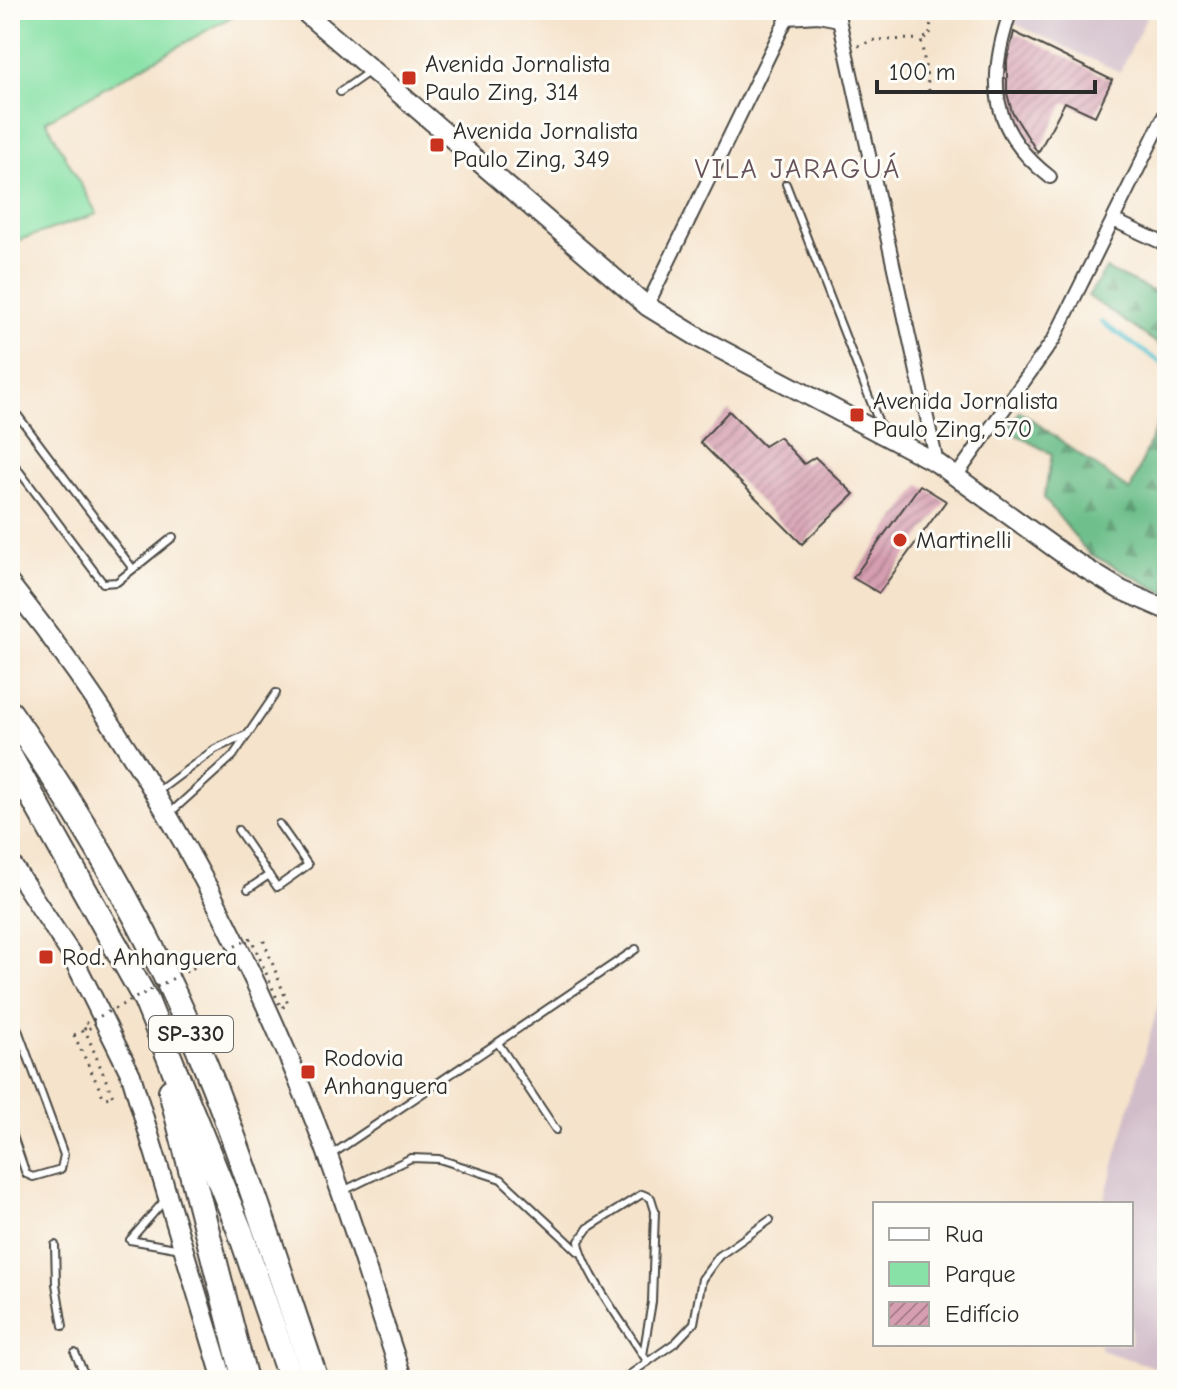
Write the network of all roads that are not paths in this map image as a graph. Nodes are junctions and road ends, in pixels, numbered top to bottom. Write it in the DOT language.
graph roads {
  1 [pos="302,10"];
  2 [pos="1011,10"];
  3 [pos="789,14"];
  4 [pos="838,15"];
  5 [pos="373,68"];
  6 [pos="340,92"];
  7 [pos="1167,110"];
  8 [pos="1163,129"];
  9 [pos="1050,177"];
  10 [pos="786,184"];
  11 [pos="1113,220"];
  12 [pos="1167,245"];
  13 [pos="647,306"];
  14 [pos="10,405"];
  15 [pos="884,435"];
  16 [pos="10,459"];
  17 [pos="937,463"];
  18 [pos="957,475"];
  19 [pos="173,537"];
  20 [pos="133,569"];
  21 [pos="10,584"];
  22 [pos="1167,610"];
  23 [pos="276,693"];
  24 [pos="10,713"];
  25 [pos="248,734"];
  26 [pos="10,757"];
  27 [pos="156,793"];
  28 [pos="169,814"];
  29 [pos="279,824"];
  30 [pos="238,830"];
  31 [pos="13,872"];
  32 [pos="269,875"];
  33 [pos="248,889"];
  34 [pos="636,949"];
  35 [pos="146,1000"];
  36 [pos="10,1008"];
  37 [pos="498,1043"];
  38 [pos="10,1127"];
  39 [pos="556,1130"];
  40 [pos="328,1157"];
  41 [pos="340,1193"];
  42 [pos="169,1196"];
  43 [pos="770,1220"];
  44 [pos="55,1245"];
  45 [pos="184,1250"];
  46 [pos="579,1252"];
  47 [pos="63,1326"];
  48 [pos="75,1353"];
  49 [pos="643,1355"];
  50 [pos="648,1362"];
  51 [pos="87,1380"];
  52 [pos="223,1380"];
  53 [pos="245,1380"];
  54 [pos="291,1380"];
  55 [pos="316,1380"];
  56 [pos="403,1380"];
  57 [pos="622,1380"];
  1 -- 5 [label="main road"];
  2 -- 9 [label="street"];
  3 -- 4 [label="street"];
  3 -- 13 [label="street"];
  4 -- 17 [label="street"];
  5 -- 6 [label="lane"];
  5 -- 13 [label="main road"];
  7 -- 8 [label="street"];
  8 -- 11 [label="street"];
  10 -- 15 [label="lane"];
  11 -- 12 [label="street"];
  11 -- 18 [label="street"];
  13 -- 15 [label="main road"];
  14 -- 20 [label="lane"];
  15 -- 17 [label="main road"];
  16 -- 20 [label="lane"];
  17 -- 18 [label="main road"];
  18 -- 22 [label="main road"];
  19 -- 20 [label="lane"];
  21 -- 27 [label="main road"];
  23 -- 25 [label="lane"];
  24 -- 55 [label="highway, SP-330"];
  25 -- 27 [label="lane"];
  25 -- 28 [label="lane"];
  26 -- 35 [label="highway, SP-330"];
  27 -- 28 [label="main road"];
  28 -- 40 [label="main road"];
  29 -- 32 [label="lane"];
  30 -- 32 [label="lane"];
  31 -- 42 [label="main road"];
  32 -- 33 [label="lane"];
  34 -- 37 [label="lane"];
  35 -- 53 [label="highway"];
  35 -- 54 [label="highway, SP-330"];
  36 -- 38 [label="lane"];
  37 -- 39 [label="lane"];
  37 -- 40 [label="lane"];
  40 -- 41 [label="main road"];
  41 -- 46 [label="lane"];
  41 -- 56 [label="main road"];
  42 -- 45 [label="main road"];
  42 -- 45 [label="lane"];
  43 -- 50 [label="lane"];
  44 -- 47 [label="lane"];
  45 -- 52 [label="main road"];
  46 -- 49 [label="lane"];
  46 -- 49 [label="lane"];
  48 -- 51 [label="lane"];
  49 -- 50 [label="lane"];
  50 -- 57 [label="lane"];
}
